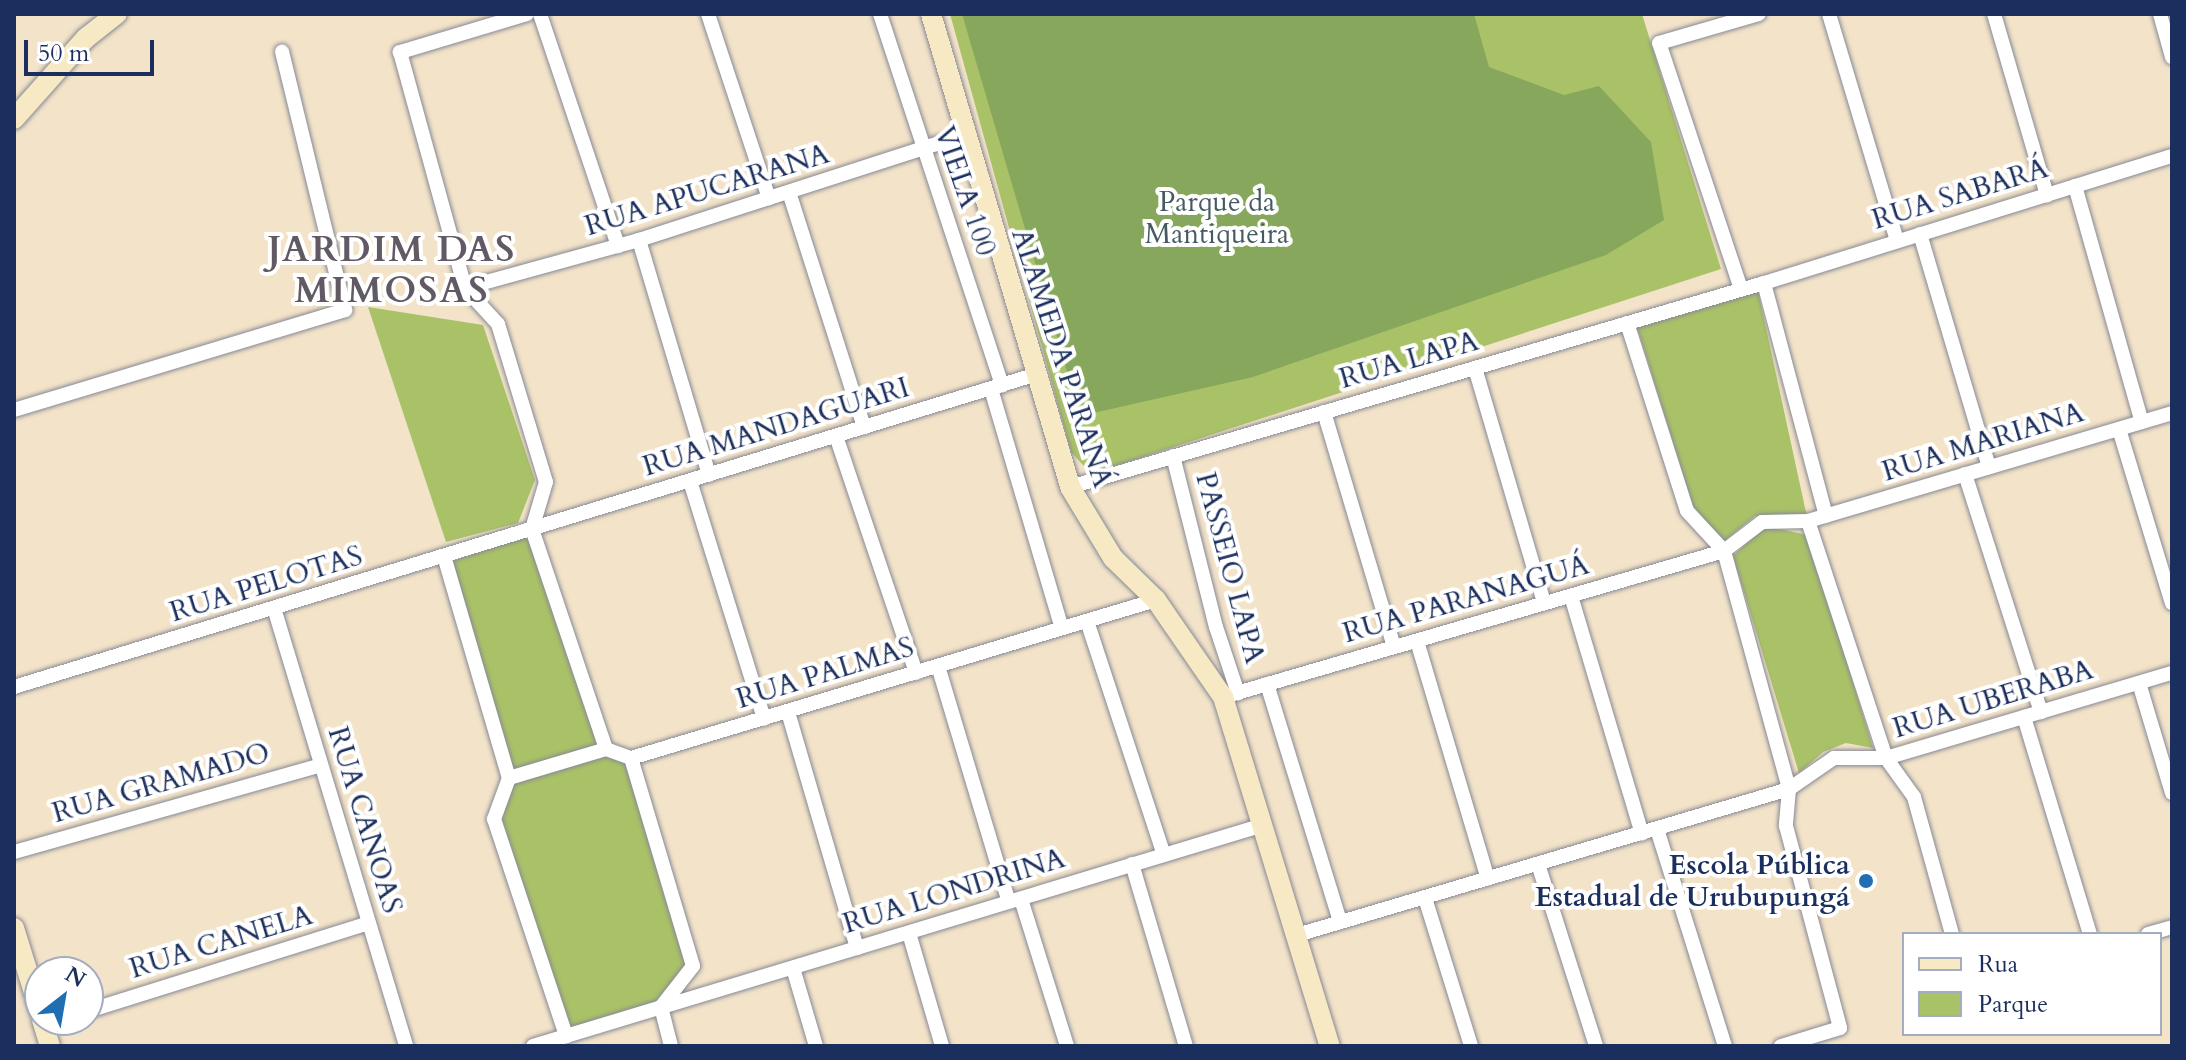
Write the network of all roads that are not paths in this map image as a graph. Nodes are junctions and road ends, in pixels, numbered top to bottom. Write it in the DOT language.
graph roads {
  1 [pos="117,14"];
  2 [pos="527,14"];
  3 [pos="540,14"];
  4 [pos="708,14"];
  5 [pos="880,14"];
  6 [pos="931,14"];
  7 [pos="1759,14"];
  8 [pos="1829,14"];
  9 [pos="1994,14"];
  10 [pos="2160,14"];
  11 [pos="282,52"];
  12 [pos="2172,57"];
  13 [pos="14,119"];
  14 [pos="964,135"];
  15 [pos="922,149"];
  16 [pos="2172,156"];
  17 [pos="2075,186"];
  18 [pos="789,192"];
  19 [pos="2047,195"];
  20 [pos="769,198"];
  21 [pos="1920,234"];
  22 [pos="639,240"];
  23 [pos="1897,241"];
  24 [pos="618,246"];
  25 [pos="1764,283"];
  26 [pos="465,288"];
  27 [pos="1741,289"];
  28 [pos="1627,323"];
  29 [pos="1475,368"];
  30 [pos="1034,375"];
  31 [pos="996,387"];
  32 [pos="14,410"];
  33 [pos="1324,412"];
  34 [pos="2172,413"];
  35 [pos="2142,422"];
  36 [pos="864,427"];
  37 [pos="2119,429"];
  38 [pos="836,436"];
  39 [pos="1173,456"];
  40 [pos="1989,467"];
  41 [pos="1965,474"];
  42 [pos="709,475"];
  43 [pos="690,481"];
  44 [pos="1070,487"];
  45 [pos="1826,516"];
  46 [pos="1808,521"];
  47 [pos="532,529"];
  48 [pos="1724,551"];
  49 [pos="444,556"];
  50 [pos="1571,596"];
  51 [pos="1156,600"];
  52 [pos="1544,603"];
  53 [pos="2172,603"];
  54 [pos="274,608"];
  55 [pos="1087,621"];
  56 [pos="1062,628"];
  57 [pos="1417,641"];
  58 [pos="1394,647"];
  59 [pos="938,666"];
  60 [pos="916,673"];
  61 [pos="2172,673"];
  62 [pos="2139,683"];
  63 [pos="1267,684"];
  64 [pos="14,687"];
  65 [pos="1231,695"];
  66 [pos="788,712"];
  67 [pos="2041,712"];
  68 [pos="2024,717"];
  69 [pos="764,719"];
  70 [pos="606,749"];
  71 [pos="631,758"];
  72 [pos="1886,758"];
  73 [pos="321,765"];
  74 [pos="509,778"];
  75 [pos="1789,789"];
  76 [pos="2172,793"];
  77 [pos="1263,825"];
  78 [pos="1657,829"];
  79 [pos="1642,834"];
  80 [pos="14,852"];
  81 [pos="1164,855"];
  82 [pos="1132,864"];
  83 [pos="1538,864"];
  84 [pos="1488,879"];
  85 [pos="1425,898"];
  86 [pos="1015,900"];
  87 [pos="1340,922"];
  88 [pos="369,923"];
  89 [pos="14,928"];
  90 [pos="1951,932"];
  91 [pos="2089,932"];
  92 [pos="909,933"];
  93 [pos="1297,935"];
  94 [pos="857,948"];
  95 [pos="24,956"];
  96 [pos="793,968"];
  97 [pos="104,1006"];
  98 [pos="661,1007"];
  99 [pos="566,1036"];
  100 [pos="406,1046"];
  101 [pos="533,1046"];
  102 [pos="671,1046"];
  103 [pos="816,1046"];
  104 [pos="942,1046"];
  105 [pos="1067,1046"];
  106 [pos="1186,1046"];
  107 [pos="1330,1046"];
  108 [pos="1471,1046"];
  109 [pos="1596,1046"];
  110 [pos="1725,1046"];
  111 [pos="1781,1046"];
  1 -- 13 [label="street"];
  2 -- 26 [label="street"];
  3 -- 24 [label="street"];
  4 -- 20 [label="street"];
  5 -- 15 [label="street, VIELA 100"];
  6 -- 14 [label="street, ALAMEDA PARANÁ"];
  7 -- 27 [label="street"];
  8 -- 23 [label="street"];
  9 -- 19 [label="street"];
  10 -- 12 [label="street"];
  11 -- 32 [label="street"];
  14 -- 15 [label="street, RUA APUCARANA"];
  14 -- 30 [label="street, ALAMEDA PARANÁ"];
  15 -- 18 [label="street, RUA APUCARANA"];
  15 -- 31 [label="street, VIELA 100"];
  16 -- 17 [label="street, RUA SABARÁ"];
  17 -- 19 [label="street, RUA SABARÁ"];
  17 -- 35 [label="street"];
  18 -- 20 [label="street, RUA APUCARANA"];
  18 -- 36 [label="street"];
  19 -- 21 [label="street, RUA SABARÁ"];
  20 -- 22 [label="street, RUA APUCARANA"];
  21 -- 23 [label="street, RUA SABARÁ"];
  21 -- 40 [label="street"];
  22 -- 24 [label="street, RUA APUCARANA"];
  22 -- 42 [label="street"];
  23 -- 25 [label="street, RUA SABARÁ"];
  24 -- 26 [label="street, RUA APUCARANA"];
  25 -- 27 [label="street, RUA LAPA"];
  25 -- 45 [label="street"];
  26 -- 47 [label="street"];
  27 -- 28 [label="street, RUA LAPA"];
  28 -- 29 [label="street, RUA LAPA"];
  28 -- 48 [label="street"];
  29 -- 33 [label="street, RUA LAPA"];
  29 -- 52 [label="street"];
  30 -- 31 [label="street, RUA MANDAGUARI"];
  30 -- 44 [label="street, ALAMEDA PARANÁ"];
  31 -- 36 [label="street, RUA MANDAGUARI"];
  31 -- 56 [label="street, VIELA 100"];
  33 -- 39 [label="street, RUA LAPA"];
  33 -- 58 [label="street"];
  34 -- 35 [label="street, RUA MARIANA"];
  35 -- 37 [label="street, RUA MARIANA"];
  36 -- 38 [label="street, RUA MANDAGUARI"];
  37 -- 40 [label="street, RUA MARIANA"];
  37 -- 53 [label="street"];
  38 -- 42 [label="street, RUA MANDAGUARI"];
  38 -- 60 [label="street"];
  39 -- 44 [label="street, RUA LAPA"];
  39 -- 65 [label="street, PASSEIO LAPA"];
  40 -- 41 [label="street, RUA MARIANA"];
  41 -- 45 [label="street, RUA MARIANA"];
  41 -- 67 [label="street"];
  42 -- 43 [label="street, RUA MANDAGUARI"];
  43 -- 47 [label="street, RUA MANDAGUARI"];
  43 -- 69 [label="street"];
  44 -- 51 [label="street, ALAMEDA PARANÁ"];
  45 -- 46 [label="street, RUA MARIANA"];
  46 -- 48 [label="street, RUA MARIANA"];
  46 -- 72 [label="street"];
  47 -- 49 [label="street, RUA PELOTAS"];
  47 -- 70 [label="street"];
  48 -- 50 [label="street, RUA PARANAGUÁ"];
  48 -- 75 [label="street"];
  49 -- 54 [label="street, RUA PELOTAS"];
  49 -- 74 [label="street"];
  50 -- 52 [label="street, RUA PARANAGUÁ"];
  50 -- 79 [label="street"];
  51 -- 55 [label="street, RUA PALMAS"];
  51 -- 65 [label="street, ALAMEDA PARANÁ"];
  52 -- 57 [label="street, RUA PARANAGUÁ"];
  54 -- 64 [label="street, RUA PELOTAS"];
  54 -- 73 [label="street, RUA CANOAS"];
  55 -- 56 [label="street, RUA PALMAS"];
  55 -- 81 [label="street"];
  56 -- 59 [label="street, RUA PALMAS"];
  57 -- 58 [label="street, RUA PARANAGUÁ"];
  57 -- 84 [label="street"];
  58 -- 63 [label="street, RUA PARANAGUÁ"];
  59 -- 60 [label="street, RUA PALMAS"];
  59 -- 86 [label="street"];
  60 -- 66 [label="street, RUA PALMAS"];
  61 -- 62 [label="street, RUA UBERABA"];
  62 -- 67 [label="street, RUA UBERABA"];
  62 -- 76 [label="street"];
  63 -- 65 [label="street, RUA PARANAGUÁ"];
  63 -- 87 [label="street"];
  65 -- 77 [label="street, ALAMEDA PARANÁ"];
  66 -- 69 [label="street, RUA PALMAS"];
  66 -- 94 [label="street"];
  67 -- 68 [label="street, RUA UBERABA"];
  68 -- 72 [label="street, RUA UBERABA"];
  68 -- 91 [label="street"];
  69 -- 71 [label="street, RUA PALMAS"];
  70 -- 71 [label="street"];
  70 -- 74 [label="street"];
  71 -- 98 [label="street"];
  72 -- 75 [label="street, RUA UBERABA"];
  72 -- 90 [label="street"];
  73 -- 80 [label="street, RUA GRAMADO"];
  73 -- 88 [label="street, RUA CANOAS"];
  74 -- 99 [label="street"];
  75 -- 78 [label="street, RUA UBERABA"];
  75 -- 111 [label="street"];
  77 -- 81 [label="street, RUA LONDRINA"];
  77 -- 93 [label="street, ALAMEDA PARANÁ"];
  78 -- 79 [label="street, RUA UBERABA"];
  78 -- 110 [label="street"];
  79 -- 83 [label="street, RUA UBERABA"];
  81 -- 82 [label="street, RUA LONDRINA"];
  82 -- 86 [label="street, RUA LONDRINA"];
  82 -- 106 [label="street"];
  83 -- 84 [label="street, RUA UBERABA"];
  83 -- 109 [label="street"];
  84 -- 85 [label="street, RUA UBERABA"];
  85 -- 87 [label="street, RUA UBERABA"];
  85 -- 108 [label="street"];
  86 -- 92 [label="street, RUA LONDRINA"];
  86 -- 105 [label="street"];
  87 -- 93 [label="street, RUA UBERABA"];
  88 -- 97 [label="street, RUA CANELA"];
  88 -- 100 [label="street, RUA CANOAS"];
  89 -- 95 [label="street"];
  92 -- 94 [label="street, RUA LONDRINA"];
  92 -- 104 [label="street"];
  93 -- 107 [label="street, ALAMEDA PARANÁ"];
  94 -- 96 [label="street, RUA LONDRINA"];
  96 -- 98 [label="street, RUA LONDRINA"];
  96 -- 103 [label="street"];
  98 -- 99 [label="street, RUA LONDRINA"];
  98 -- 102 [label="street"];
  99 -- 101 [label="street, RUA LONDRINA"];
}
